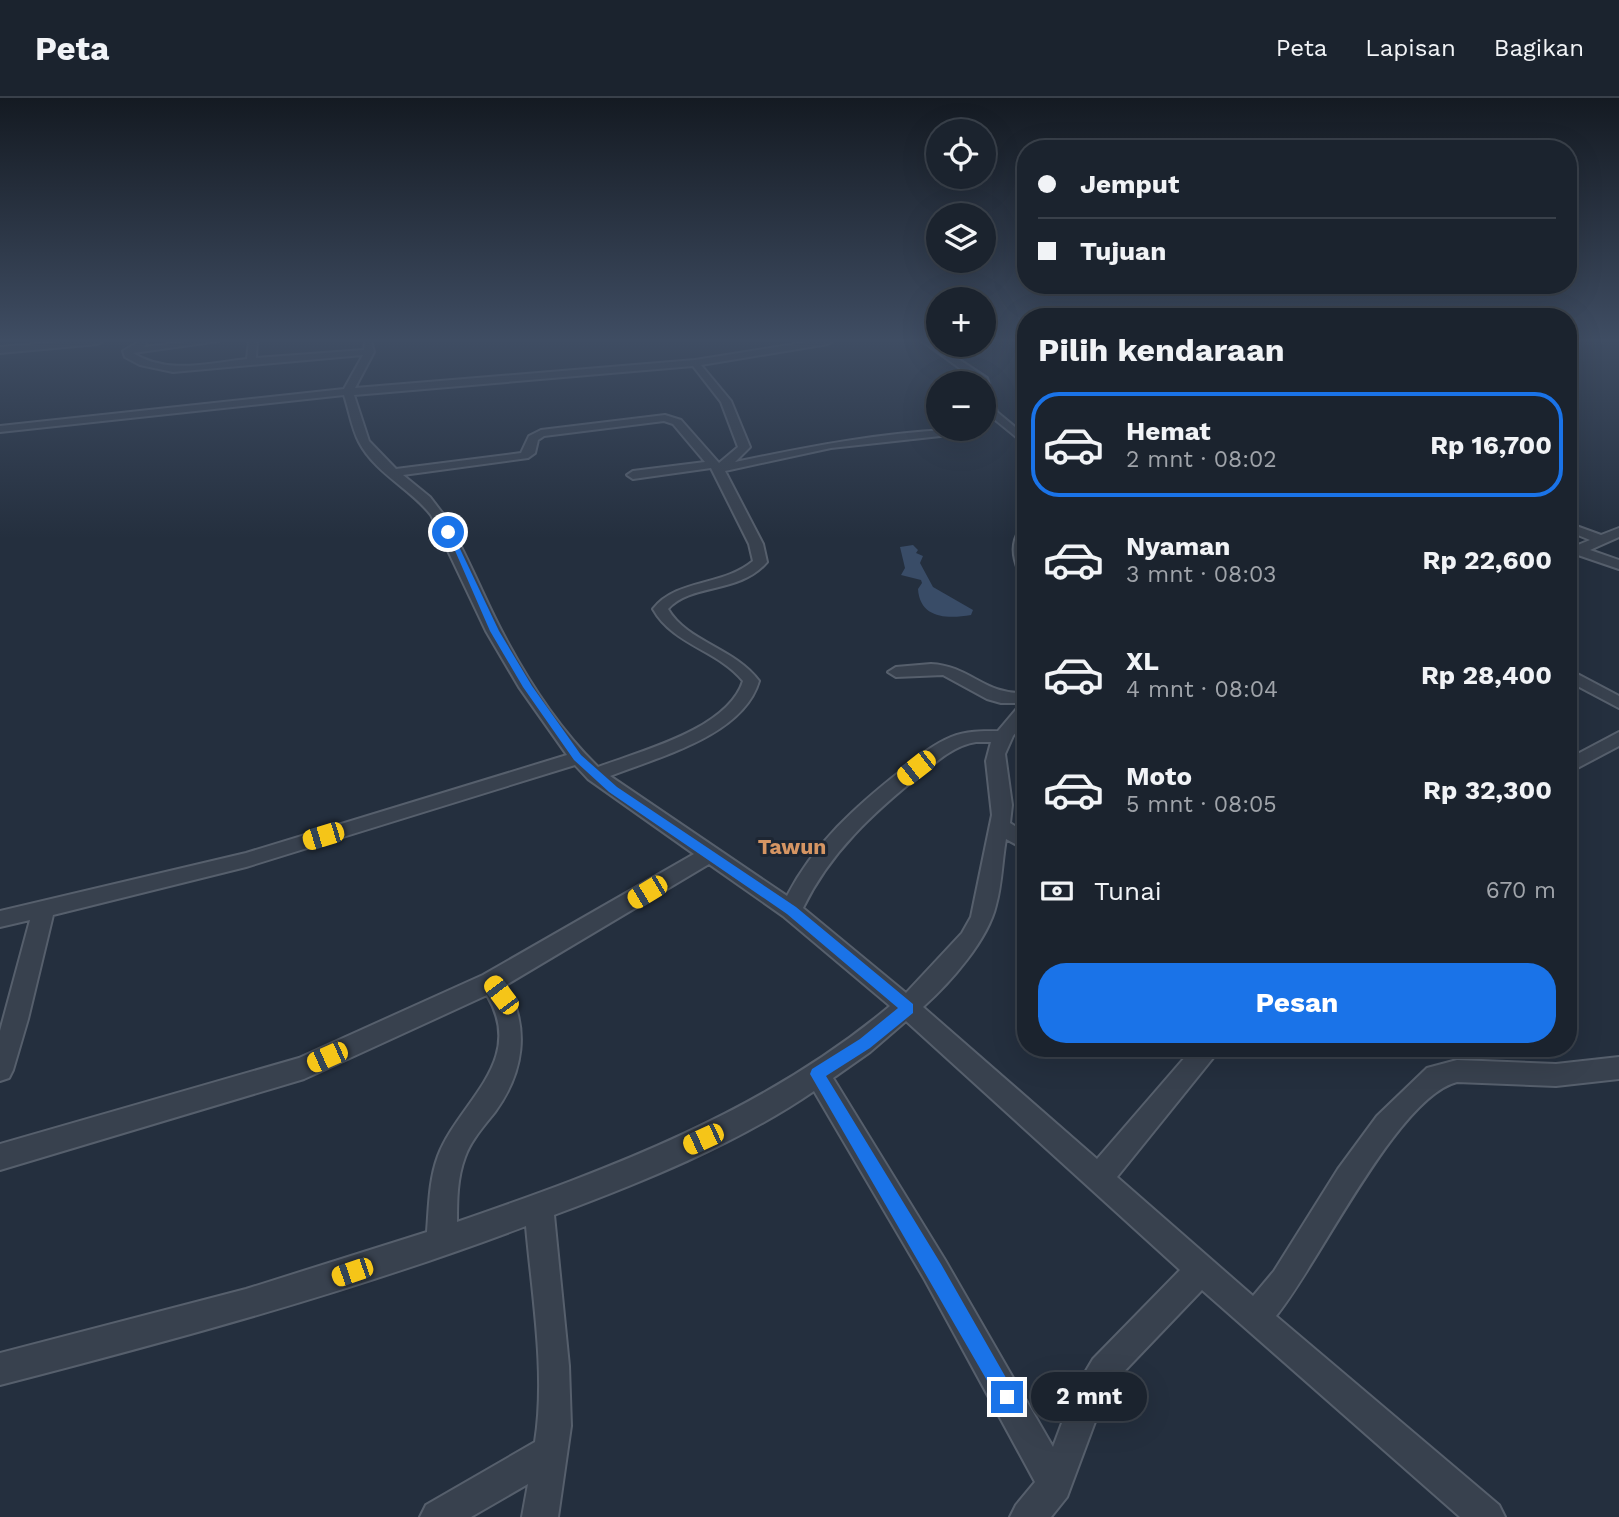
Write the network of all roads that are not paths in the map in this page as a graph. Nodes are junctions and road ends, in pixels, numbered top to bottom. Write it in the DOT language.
graph roads {
  1 [pos="205,407"];
  2 [pos="353,407"];
  3 [pos="728,407"];
  4 [pos="990,407"];
  5 [pos="1004,425"];
  6 [pos="996,426"];
  7 [pos="0,429"];
  8 [pos="926,435"];
  9 [pos="1017,435"];
  10 [pos="717,467"];
  11 [pos="394,473"];
  12 [pos="633,475"];
  13 [pos="1577,530"];
  14 [pos="1619,532"];
  15 [pos="1600,539"];
  16 [pos="1577,550"];
  17 [pos="1577,553"];
  18 [pos="1619,565"];
  19 [pos="896,671"];
  20 [pos="1577,679"];
  21 [pos="1017,698"];
  22 [pos="1619,703"];
  23 [pos="1017,721"];
  24 [pos="1005,737"];
  25 [pos="1619,738"];
  26 [pos="578,758"];
  27 [pos="1577,762"];
  28 [pos="595,775"];
  29 [pos="1000,826"];
  30 [pos="1017,837"];
  31 [pos="708,855"];
  32 [pos="43,910"];
  33 [pos="792,910"];
  34 [pos="0,919"];
  35 [pos="491,982"];
  36 [pos="908,1008"];
  37 [pos="1201,1057"];
  38 [pos="1619,1069"];
  39 [pos="0,1070"];
  40 [pos="817,1074"];
  41 [pos="0,1157"];
  42 [pos="1099,1178"];
  43 [pos="539,1209"];
  44 [pos="441,1241"];
  45 [pos="1201,1270"];
  46 [pos="1255,1318"];
  47 [pos="0,1369"];
  48 [pos="551,1451"];
  49 [pos="1055,1485"];
  50 [pos="438,1517"];
  51 [pos="540,1517"];
  52 [pos="1028,1517"];
  53 [pos="1487,1517"];
  1 -- 7 [label="street"];
  2 -- 11 [label="street"];
  3 -- 10 [label="street"];
  4 -- 5 [label="street"];
  5 -- 6 [label="street"];
  5 -- 9 [label="street"];
  8 -- 10 [label="street"];
  10 -- 11 [label="street"];
  10 -- 12 [label="street"];
  10 -- 28 [label="street"];
  11 -- 26 [label="street"];
  13 -- 15 [label="street"];
  14 -- 15 [label="street"];
  15 -- 16 [label="street"];
  17 -- 18 [label="street"];
  19 -- 21 [label="street"];
  20 -- 22 [label="street"];
  23 -- 24 [label="street"];
  24 -- 29 [label="street"];
  24 -- 33 [label="street"];
  25 -- 27 [label="street"];
  26 -- 28 [label="street"];
  26 -- 32 [label="street"];
  28 -- 31 [label="street"];
  29 -- 30 [label="street"];
  29 -- 36 [label="street"];
  31 -- 33 [label="street"];
  31 -- 35 [label="street"];
  32 -- 34 [label="street"];
  32 -- 39 [label="street"];
  33 -- 36 [label="street"];
  35 -- 41 [label="street"];
  35 -- 44 [label="street"];
  36 -- 40 [label="street"];
  36 -- 42 [label="street"];
  37 -- 42 [label="street"];
  38 -- 46 [label="street"];
  40 -- 43 [label="street"];
  40 -- 49 [label="street"];
  42 -- 45 [label="street"];
  43 -- 44 [label="street"];
  43 -- 48 [label="street"];
  44 -- 47 [label="street"];
  45 -- 46 [label="street"];
  45 -- 49 [label="street"];
  46 -- 53 [label="street"];
  48 -- 50 [label="street"];
  48 -- 51 [label="street"];
  49 -- 52 [label="street"];
}
